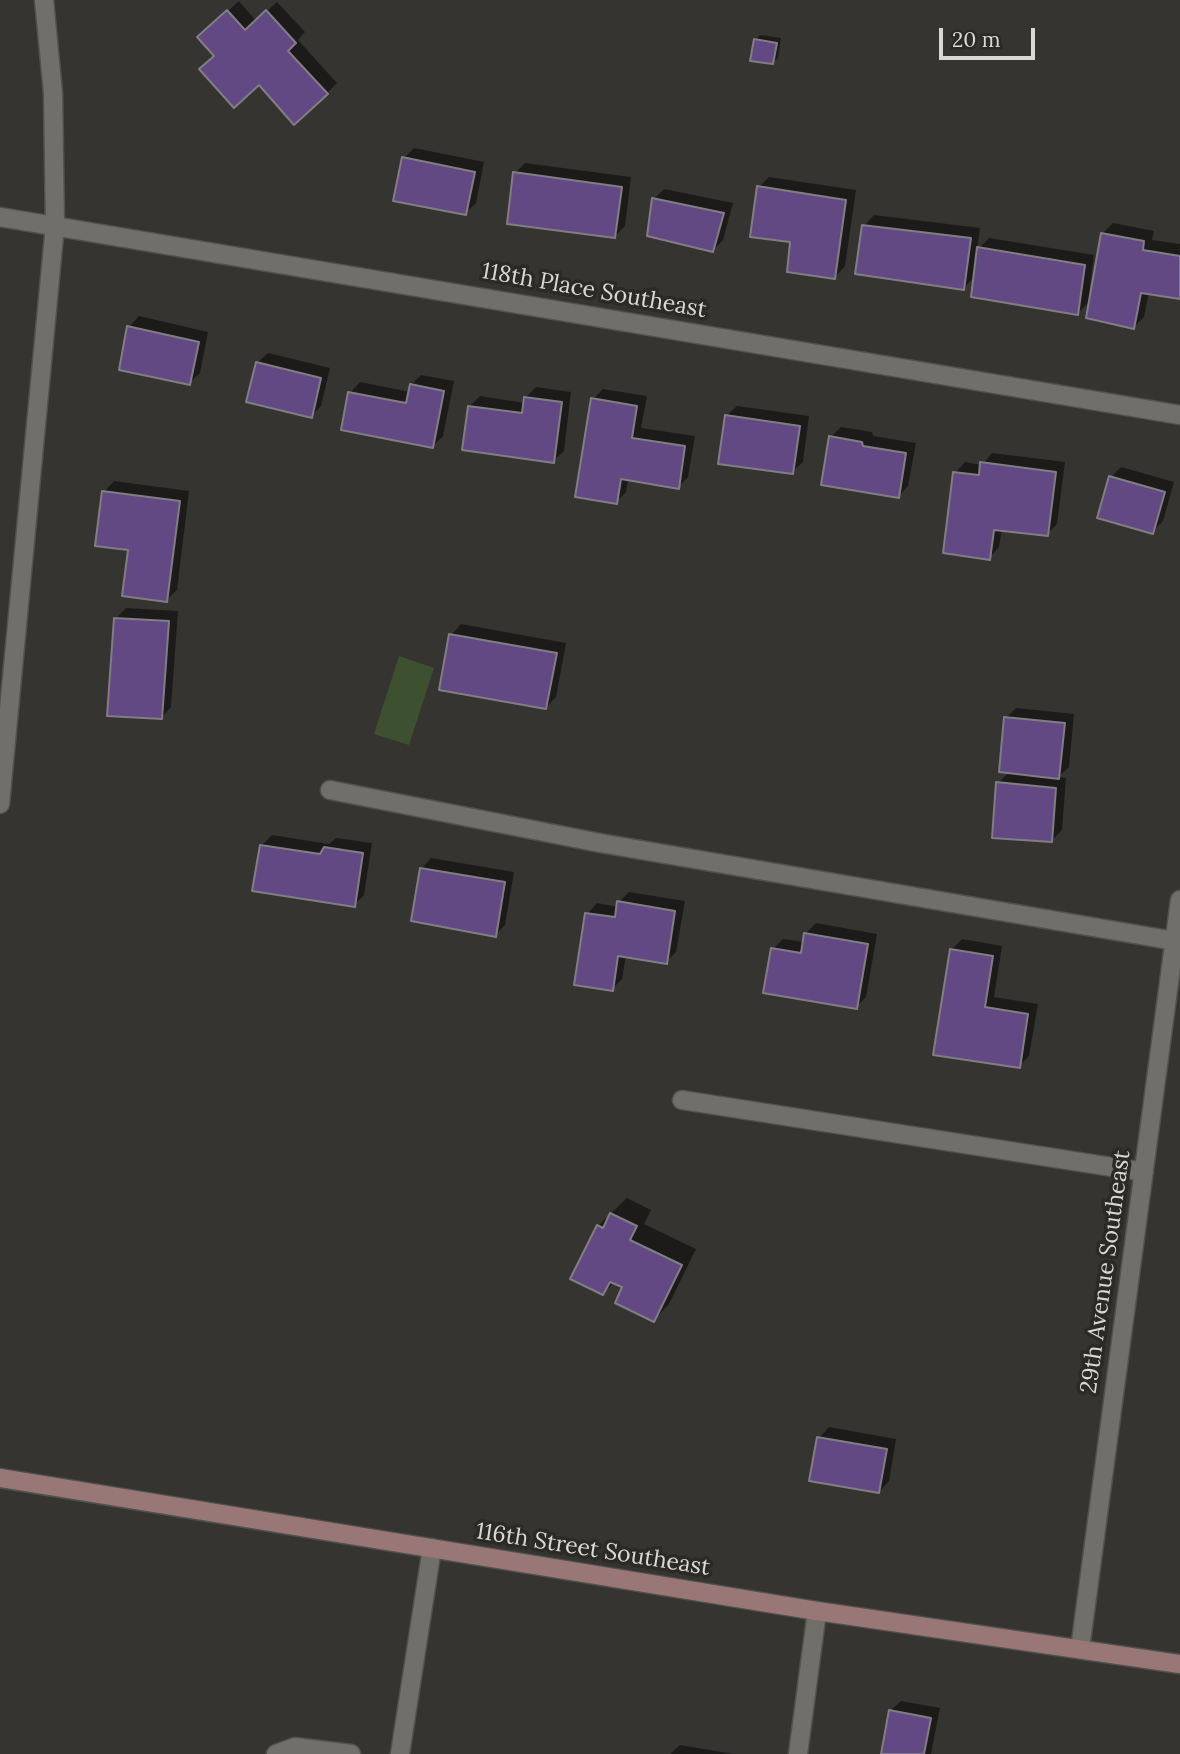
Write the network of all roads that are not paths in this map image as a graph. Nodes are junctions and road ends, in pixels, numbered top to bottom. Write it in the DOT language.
graph roads {
  1 [pos="44,0"];
  2 [pos="0,217"];
  3 [pos="55,225"];
  4 [pos="1180,415"];
  5 [pos="7,671"];
  6 [pos="330,790"];
  7 [pos="0,804"];
  8 [pos="1180,900"];
  9 [pos="1175,941"];
  10 [pos="682,1100"];
  11 [pos="1144,1172"];
  12 [pos="0,1478"];
  13 [pos="432,1549"];
  14 [pos="817,1611"];
  15 [pos="1080,1649"];
  16 [pos="1180,1664"];
  17 [pos="276,1754"];
  18 [pos="351,1754"];
  19 [pos="400,1754"];
  20 [pos="798,1754"];
  1 -- 3 [label="street"];
  2 -- 3 [label="street, 118th Place Southeast"];
  3 -- 4 [label="street, 118th Place Southeast"];
  3 -- 5 [label="street"];
  5 -- 7 [label="street"];
  6 -- 9 [label="street"];
  8 -- 9 [label="street, 29th Avenue Southeast"];
  9 -- 11 [label="street, 29th Avenue Southeast"];
  10 -- 11 [label="street"];
  11 -- 15 [label="street, 29th Avenue Southeast"];
  12 -- 13 [label="street, 116th Street Southeast"];
  13 -- 14 [label="street, 116th Street Southeast"];
  13 -- 19 [label="street"];
  14 -- 15 [label="street, 116th Street Southeast"];
  14 -- 20 [label="street"];
  15 -- 16 [label="street, 116th Street Southeast"];
  17 -- 18 [label="street"];
}
